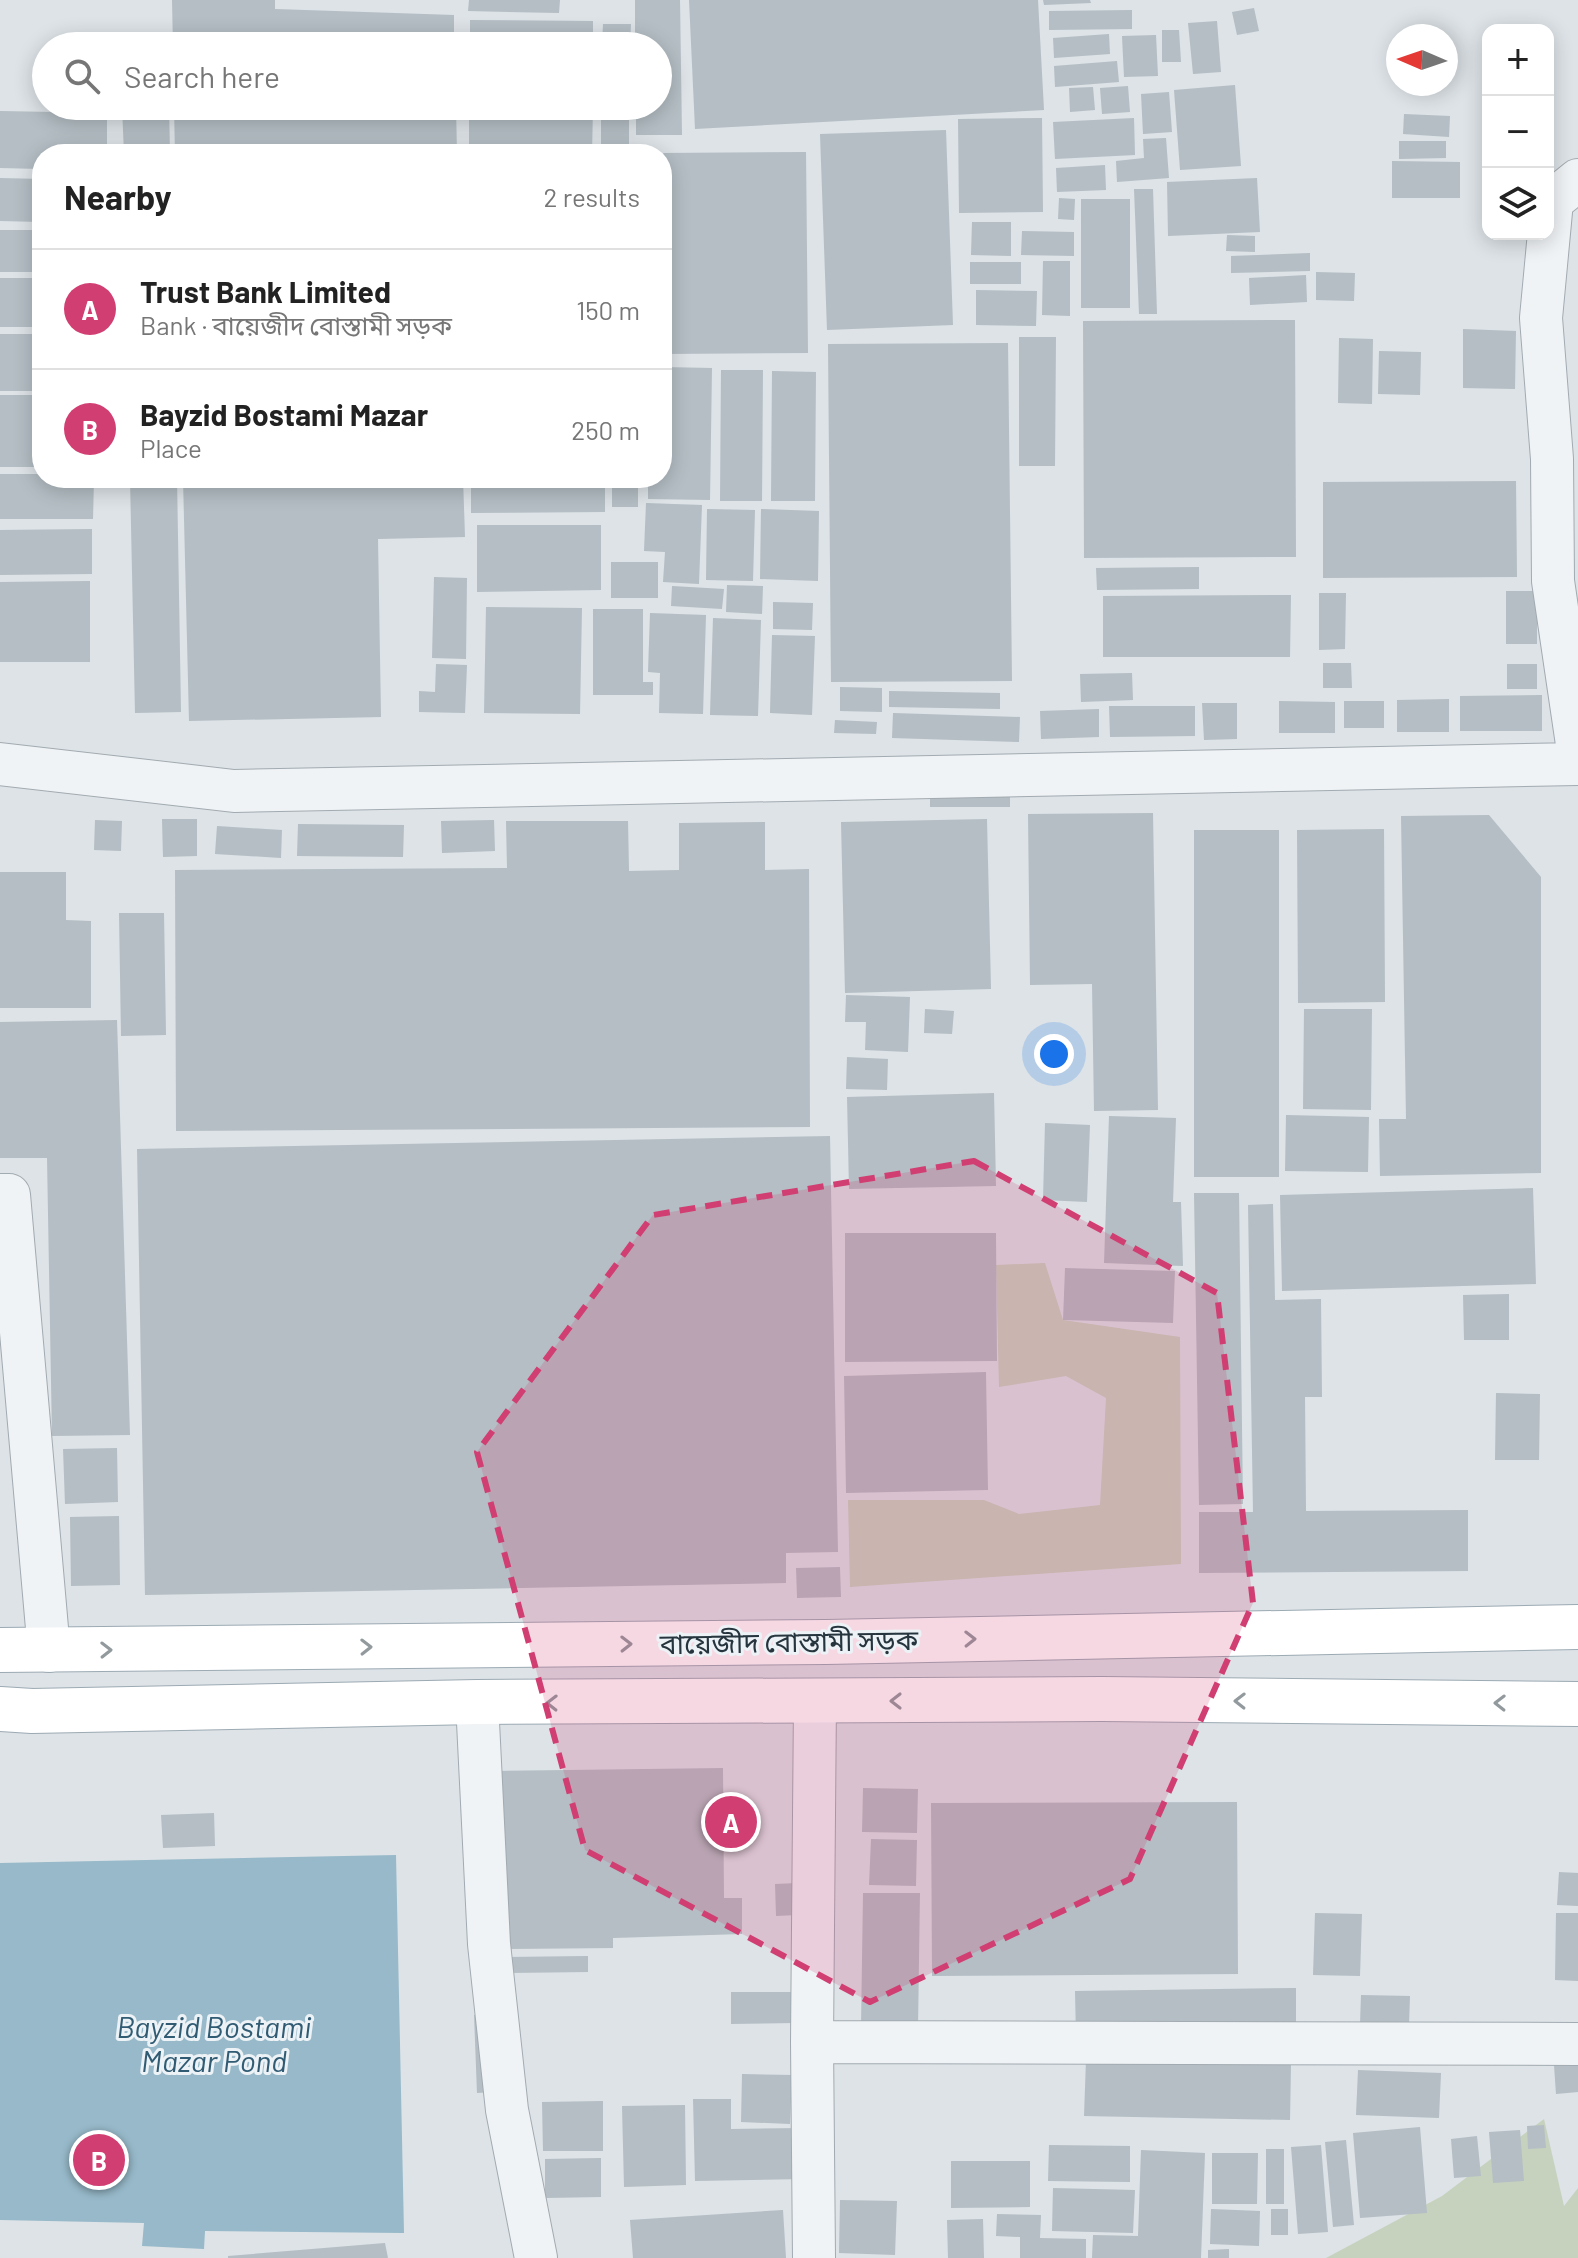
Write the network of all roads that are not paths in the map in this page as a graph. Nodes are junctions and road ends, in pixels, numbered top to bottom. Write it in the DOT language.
graph roads {
  1 [pos="1578,180"];
  2 [pos="1565,459"];
  3 [pos="1578,751"];
  4 [pos="0,764"];
  5 [pos="1578,764"];
  6 [pos="0,1195"];
  7 [pos="1578,1627"];
  8 [pos="0,1650"];
  9 [pos="49,1651"];
  10 [pos="815,1701"];
  11 [pos="477,1702"];
  12 [pos="1578,1704"];
  13 [pos="0,1709"];
  14 [pos="812,2042"];
  15 [pos="1578,2044"];
  16 [pos="536,2258"];
  17 [pos="814,2258"];
  1 -- 2 [label="street"];
  2 -- 3 [label="street"];
  4 -- 5 [label="street"];
  6 -- 9 [label="street"];
  9 -- 7 [label="main road, বায়েজীদ বোস্তামী সড়ক, one-way"];
  8 -- 9 [label="main road, বায়েজীদ বোস্তামী সড়ক"];
  10 -- 11 [label="main road, বায়েজীদ বোস্তামী সড়ক, one-way"];
  12 -- 10 [label="main road, বায়েজীদ বোস্তামী সড়ক, one-way"];
  10 -- 14 [label="street"];
  11 -- 13 [label="main road, বায়েজীদ বোস্তামী সড়ক"];
  11 -- 16 [label="street"];
  14 -- 15 [label="street"];
  14 -- 17 [label="street"];
}
